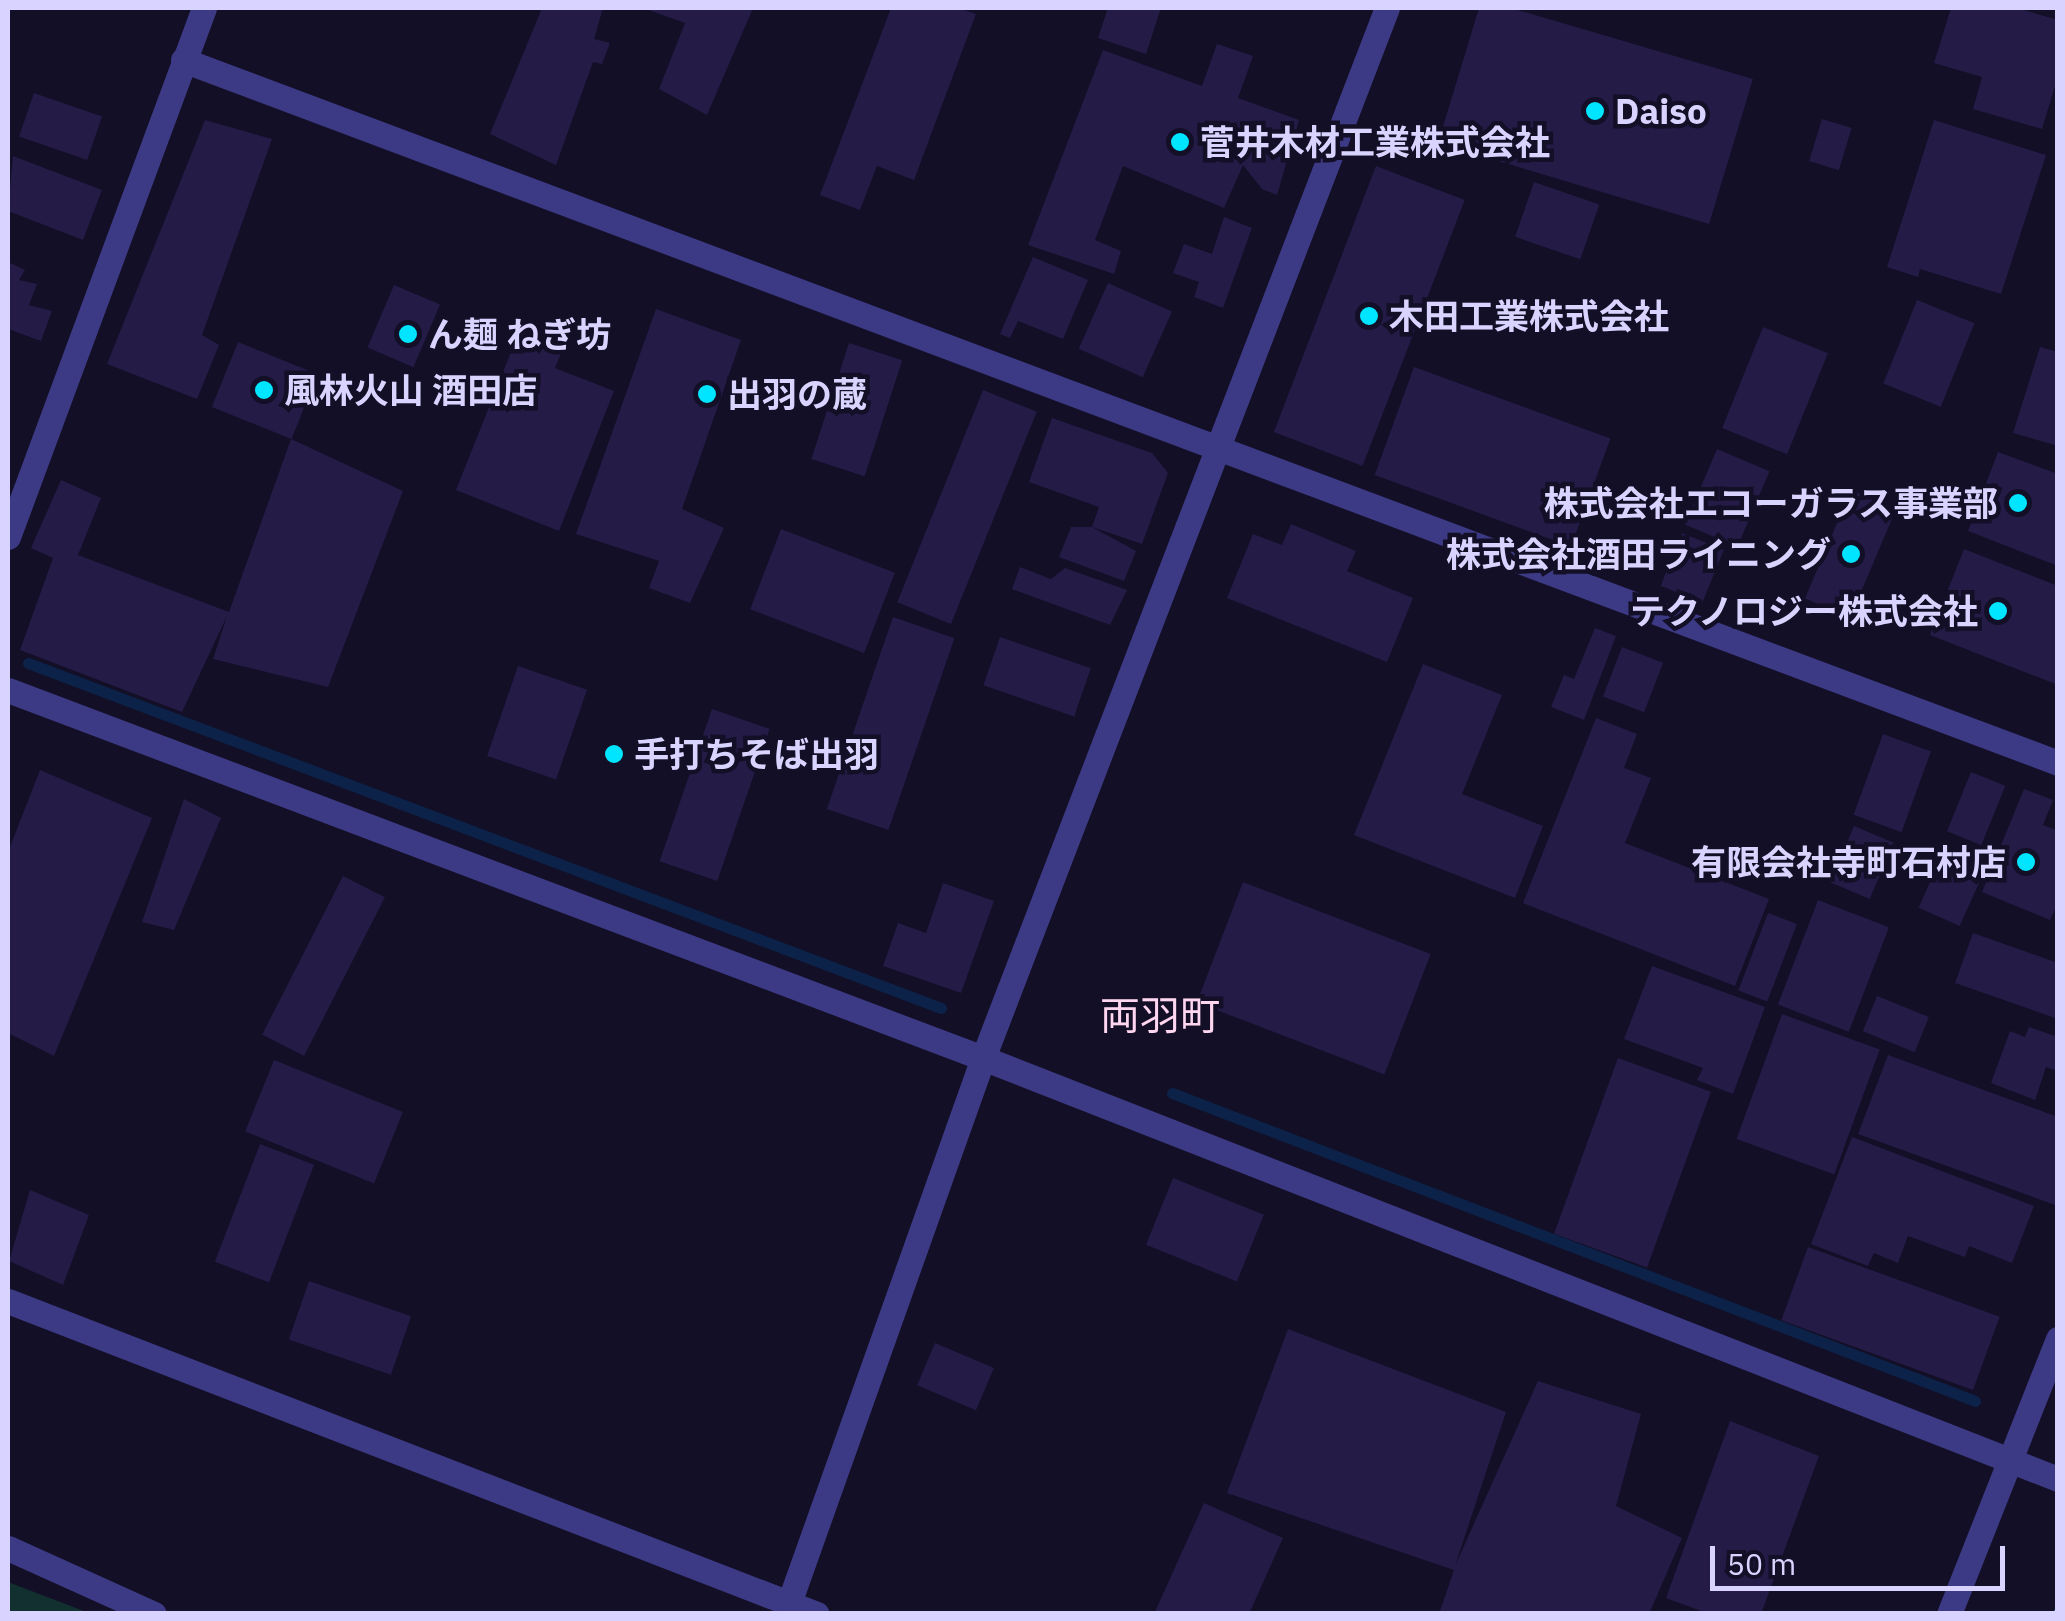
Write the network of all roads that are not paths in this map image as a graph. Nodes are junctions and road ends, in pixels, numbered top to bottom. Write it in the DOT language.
graph roads {
  1 [pos="204,8"];
  2 [pos="1386,8"];
  3 [pos="183,60"];
  4 [pos="1216,450"];
  5 [pos="8,537"];
  6 [pos="8,690"];
  7 [pos="2058,762"];
  8 [pos="984,1058"];
  9 [pos="8,1301"];
  10 [pos="2058,1339"];
  11 [pos="2008,1462"];
  12 [pos="2058,1479"];
  13 [pos="8,1548"];
  14 [pos="790,1603"];
  15 [pos="154,1614"];
  16 [pos="817,1614"];
  17 [pos="1948,1614"];
  1 -- 3 [label="street"];
  2 -- 4 [label="street"];
  3 -- 4 [label="street"];
  3 -- 5 [label="street"];
  4 -- 7 [label="street"];
  4 -- 8 [label="street"];
  6 -- 8 [label="street"];
  8 -- 11 [label="street"];
  8 -- 14 [label="street"];
  9 -- 14 [label="street"];
  10 -- 11 [label="street"];
  11 -- 12 [label="street"];
  11 -- 17 [label="street"];
  13 -- 15 [label="street"];
  14 -- 16 [label="street"];
}
